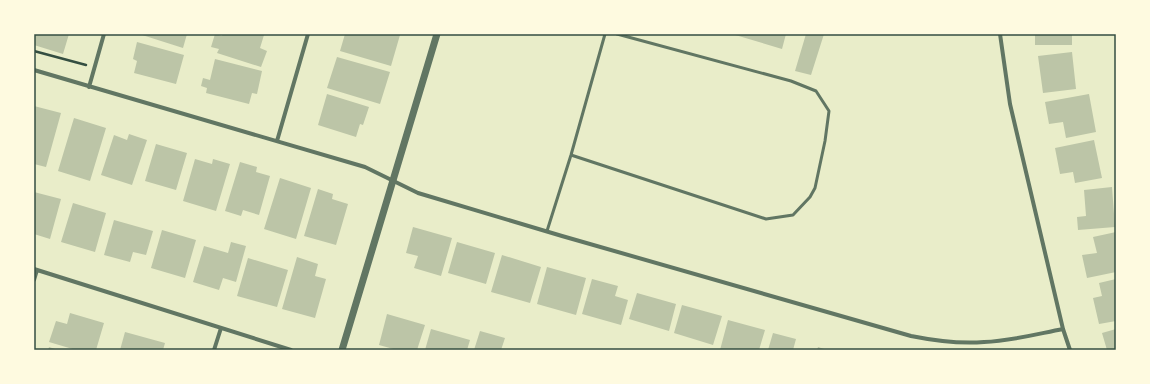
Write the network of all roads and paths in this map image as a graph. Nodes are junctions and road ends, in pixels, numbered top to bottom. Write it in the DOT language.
graph roads {
  1 [pos="104,34"];
  2 [pos="308,34"];
  3 [pos="437,34"];
  4 [pos="605,34"];
  5 [pos="617,34"];
  6 [pos="1000,34"];
  7 [pos="34,51"];
  8 [pos="94,67"];
  9 [pos="34,70"];
  10 [pos="89,86"];
  11 [pos="277,141"];
  12 [pos="571,155"];
  13 [pos="392,180"];
  14 [pos="547,231"];
  15 [pos="36,270"];
  16 [pos="34,280"];
  17 [pos="221,328"];
  18 [pos="1063,329"];
  19 [pos="214,350"];
  20 [pos="291,350"];
  21 [pos="342,350"];
  22 [pos="1070,350"];
  1 -- 8 [label="street"];
  2 -- 11 [label="street"];
  3 -- 13 [label="street"];
  4 -- 12 [label="lane"];
  5 -- 12 [label="lane"];
  6 -- 18 [label="street"];
  7 -- 8 [label="path"];
  8 -- 10 [label="street"];
  9 -- 10 [label="street"];
  10 -- 11 [label="street"];
  11 -- 13 [label="street"];
  12 -- 14 [label="lane"];
  13 -- 14 [label="street"];
  13 -- 21 [label="street"];
  14 -- 18 [label="street"];
  15 -- 16 [label="street"];
  15 -- 17 [label="street"];
  17 -- 19 [label="street"];
  17 -- 20 [label="street"];
  18 -- 22 [label="street"];
}
